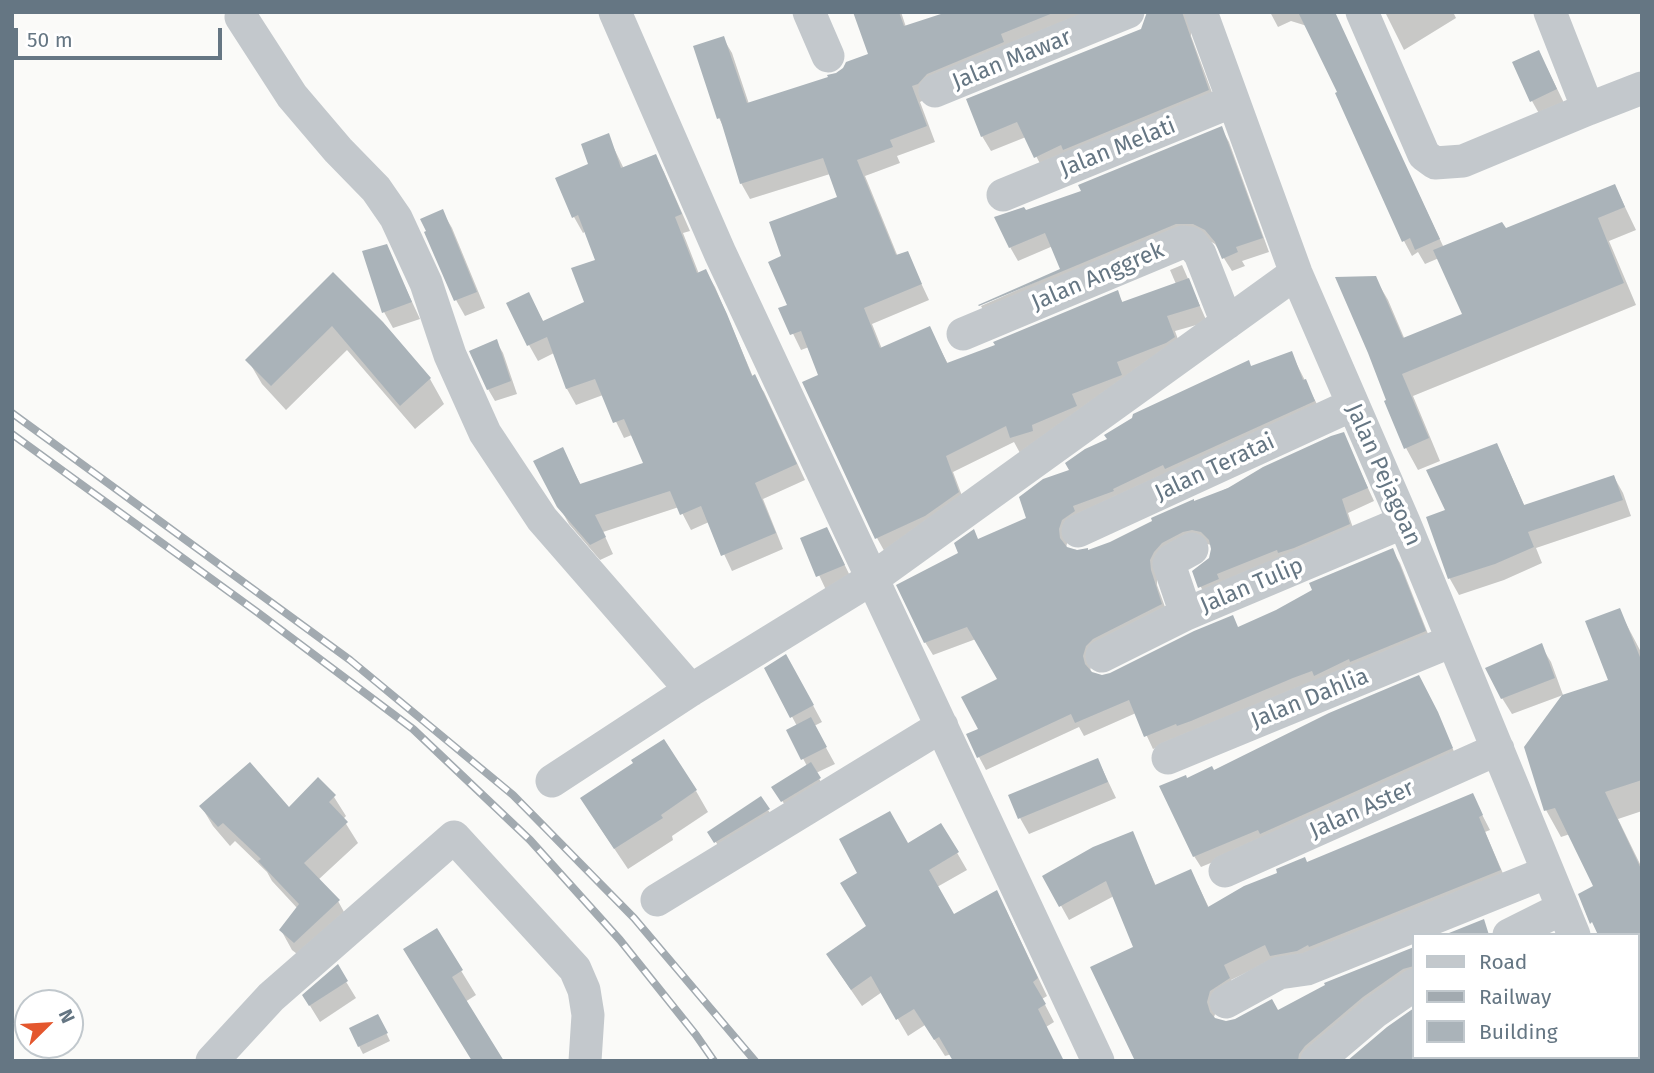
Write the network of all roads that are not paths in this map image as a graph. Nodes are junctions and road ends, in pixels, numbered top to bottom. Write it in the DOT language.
graph roads {
  1 [pos="615,12"];
  2 [pos="809,12"];
  3 [pos="1128,12"];
  4 [pos="1201,12"];
  5 [pos="1362,12"];
  6 [pos="1550,12"];
  7 [pos="242,17"];
  8 [pos="828,56"];
  9 [pos="1642,88"];
  10 [pos="935,91"];
  11 [pos="1233,101"];
  12 [pos="1588,109"];
  13 [pos="1003,195"];
  14 [pos="1296,273"];
  15 [pos="1227,323"];
  16 [pos="963,334"];
  17 [pos="1352,405"];
  18 [pos="1404,522"];
  19 [pos="1078,531"];
  20 [pos="1192,549"];
  21 [pos="873,578"];
  22 [pos="1186,614"];
  23 [pos="1452,641"];
  24 [pos="1102,656"];
  25 [pos="691,690"];
  26 [pos="942,726"];
  27 [pos="1499,749"];
  28 [pos="1168,758"];
  29 [pos="552,781"];
  30 [pos="1225,871"];
  31 [pos="1548,872"];
  32 [pos="657,900"];
  33 [pos="1569,922"];
  34 [pos="1518,933"];
  35 [pos="1412,986"];
  36 [pos="1226,1002"];
  37 [pos="212,1061"];
  38 [pos="585,1061"];
  39 [pos="1098,1061"];
  40 [pos="1317,1061"];
  1 -- 21 [label="street"];
  2 -- 8 [label="street"];
  3 -- 10 [label="street, Jalan Mawar"];
  4 -- 11 [label="street, Jalan Pejagoan"];
  5 -- 12 [label="street"];
  6 -- 12 [label="street"];
  7 -- 25 [label="street"];
  9 -- 12 [label="street"];
  11 -- 13 [label="street, Jalan Melati"];
  11 -- 14 [label="street, Jalan Pejagoan"];
  14 -- 15 [label="street"];
  14 -- 17 [label="street, Jalan Pejagoan"];
  15 -- 16 [label="street, Jalan Anggrek"];
  15 -- 21 [label="street"];
  17 -- 18 [label="street, Jalan Pejagoan"];
  17 -- 19 [label="street, Jalan Teratai"];
  18 -- 22 [label="street, Jalan Tulip"];
  18 -- 23 [label="street, Jalan Pejagoan"];
  20 -- 22 [label="street"];
  21 -- 25 [label="street"];
  21 -- 26 [label="street"];
  22 -- 24 [label="street, Jalan Tulip"];
  23 -- 27 [label="street, Jalan Pejagoan"];
  23 -- 28 [label="street, Jalan Dahlia"];
  25 -- 29 [label="street"];
  26 -- 32 [label="street"];
  26 -- 39 [label="street"];
  27 -- 30 [label="street, Jalan Aster"];
  27 -- 31 [label="street, Jalan Pejagoan"];
  31 -- 33 [label="street, Jalan Pejagoan"];
  31 -- 36 [label="street"];
  33 -- 34 [label="street"];
  35 -- 40 [label="street"];
  37 -- 38 [label="street"];
}
